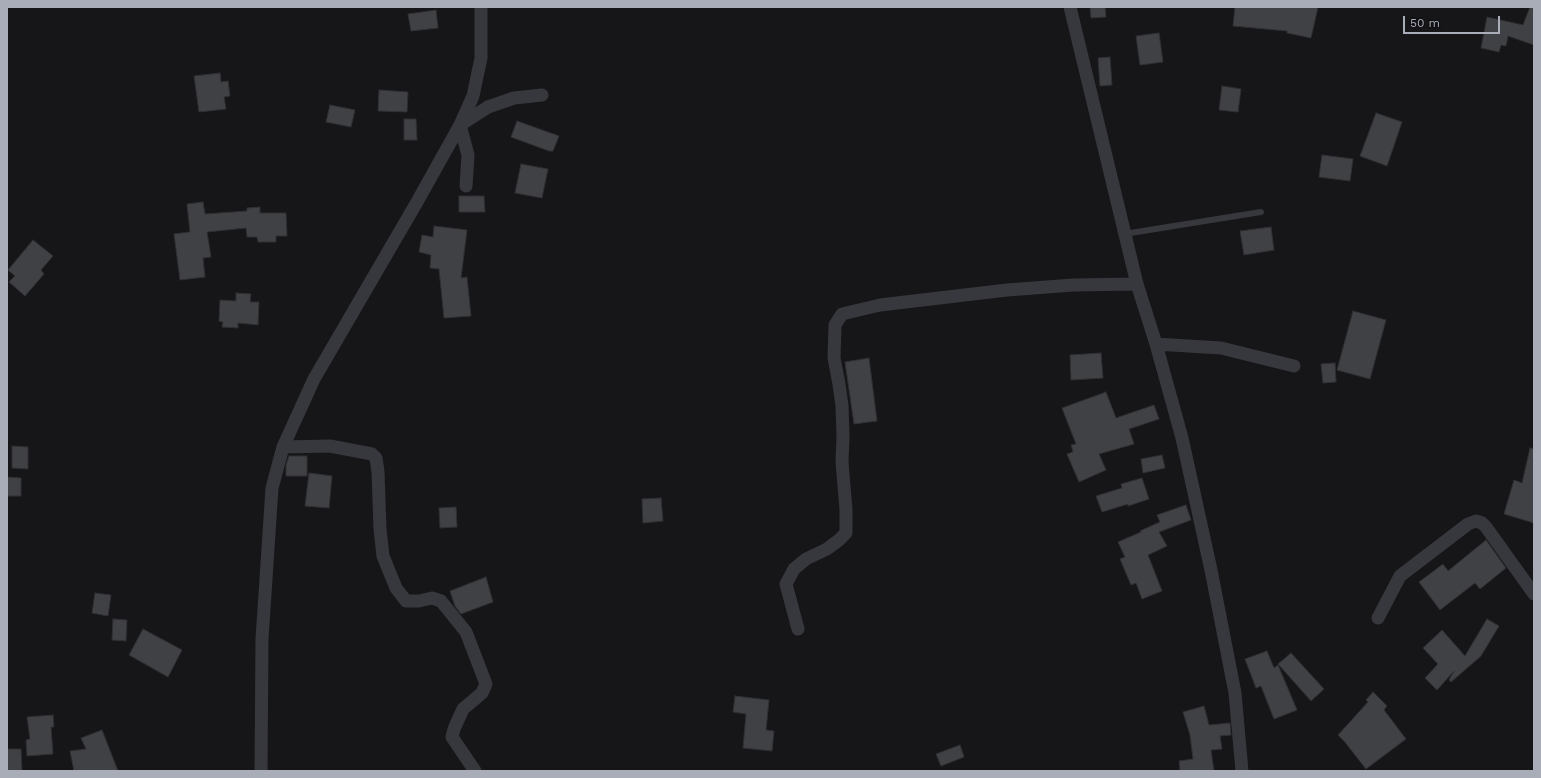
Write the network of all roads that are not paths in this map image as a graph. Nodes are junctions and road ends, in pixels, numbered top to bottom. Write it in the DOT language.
graph roads {
  1 [pos="481,7"];
  2 [pos="1070,7"];
  3 [pos="542,95"];
  4 [pos="460,125"];
  5 [pos="466,186"];
  6 [pos="1261,212"];
  7 [pos="1124,234"];
  8 [pos="1137,284"];
  9 [pos="1156,344"];
  10 [pos="1294,366"];
  11 [pos="283,447"];
  12 [pos="1534,594"];
  13 [pos="1378,618"];
  14 [pos="798,629"];
  15 [pos="261,771"];
  16 [pos="475,771"];
  17 [pos="1242,771"];
  1 -- 4 [label="street"];
  2 -- 7 [label="street"];
  3 -- 4 [label="street"];
  4 -- 5 [label="street"];
  4 -- 11 [label="street"];
  6 -- 7 [label="lane"];
  7 -- 8 [label="street"];
  8 -- 9 [label="street"];
  8 -- 14 [label="street"];
  9 -- 10 [label="street"];
  9 -- 17 [label="street"];
  11 -- 15 [label="street"];
  11 -- 16 [label="street"];
  12 -- 13 [label="street"];
}
